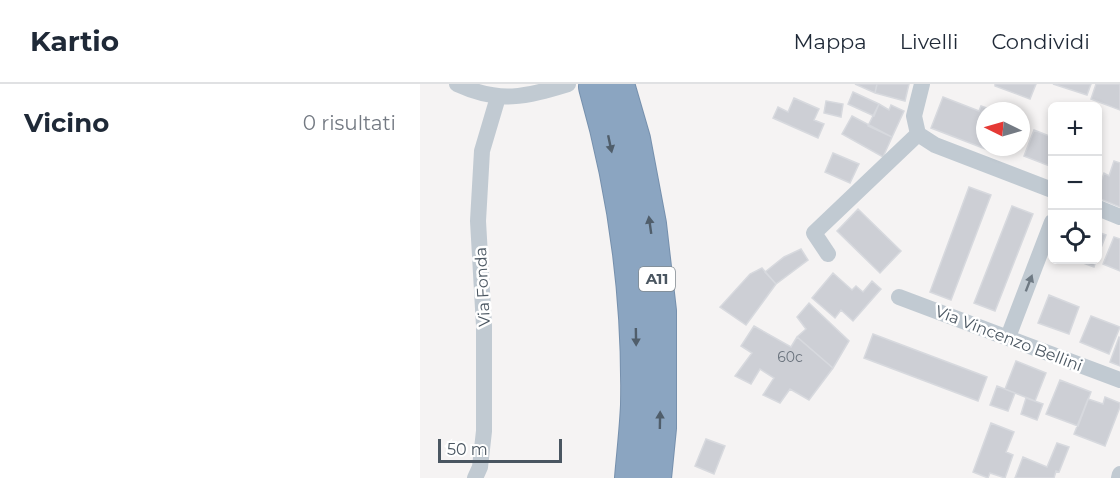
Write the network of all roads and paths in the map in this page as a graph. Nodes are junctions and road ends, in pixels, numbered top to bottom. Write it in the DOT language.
graph roads {
  1 [pos="457,84"];
  2 [pos="922,84"];
  3 [pos="594,85"];
  4 [pos="498,97"];
  5 [pos="918,134"];
  6 [pos="1048,188"];
  7 [pos="1102,210"];
  8 [pos="1120,217"];
  9 [pos="1048,235"];
  10 [pos="828,254"];
  11 [pos="899,297"];
  12 [pos="1008,337"];
  13 [pos="1120,380"];
  14 [pos="475,478"];
  15 [pos="631,478"];
  16 [pos="655,478"];
  1 -- 4 [label="street"];
  2 -- 5 [label="street"];
  3 -- 4 [label="street"];
  3 -- 15 [label="highway, A11, one-way"];
  16 -- 3 [label="highway, A11, one-way"];
  4 -- 14 [label="street, Via Fonda"];
  5 -- 6 [label="street"];
  5 -- 10 [label="street"];
  7 -- 8 [label="street"];
  12 -- 9 [label="street, one-way"];
  11 -- 12 [label="street, Via Vincenzo Bellini"];
  12 -- 13 [label="street, Via Vincenzo Bellini"];
}
